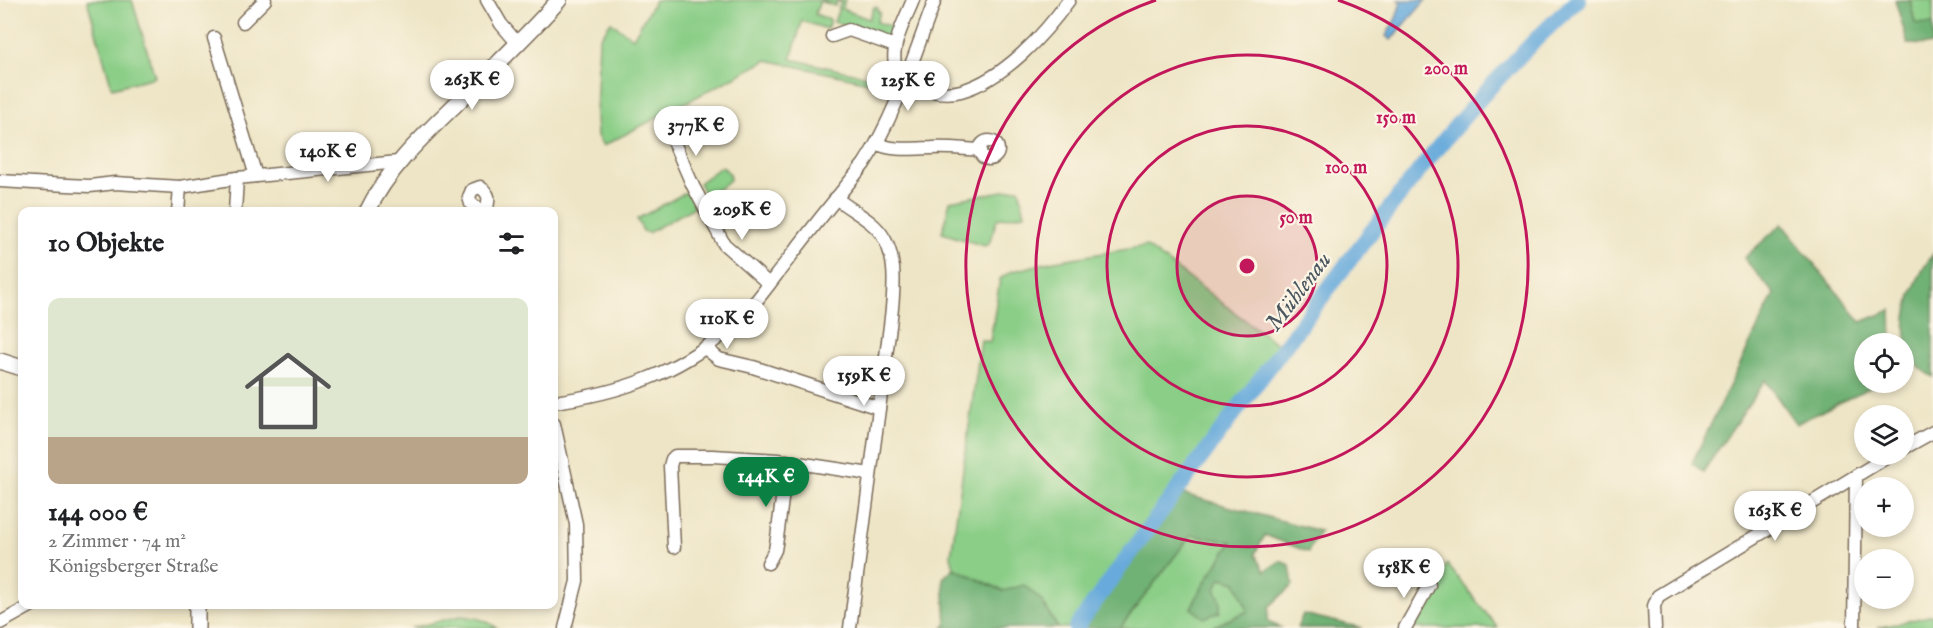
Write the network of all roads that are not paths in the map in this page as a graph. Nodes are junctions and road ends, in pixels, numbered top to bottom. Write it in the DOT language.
graph roads {
  1 [pos="265,0"];
  2 [pos="487,0"];
  3 [pos="559,0"];
  4 [pos="935,0"];
  5 [pos="1069,0"];
  6 [pos="909,1"];
  7 [pos="243,22"];
  8 [pos="832,36"];
  9 [pos="214,38"];
  10 [pos="518,44"];
  11 [pos="895,46"];
  12 [pos="903,84"];
  13 [pos="664,120"];
  14 [pos="877,143"];
  15 [pos="980,150"];
  16 [pos="398,162"];
  17 [pos="256,176"];
  18 [pos="237,178"];
  19 [pos="0,181"];
  20 [pos="180,187"];
  21 [pos="836,198"];
  22 [pos="178,207"];
  23 [pos="235,207"];
  24 [pos="370,207"];
  25 [pos="769,284"];
  26 [pos="705,348"];
  27 [pos="0,361"];
  28 [pos="18,367"];
  29 [pos="558,401"];
  30 [pos="879,408"];
  31 [pos="1933,432"];
  32 [pos="558,442"];
  33 [pos="1914,442"];
  34 [pos="788,462"];
  35 [pos="1874,465"];
  36 [pos="870,474"];
  37 [pos="1856,476"];
  38 [pos="674,546"];
  39 [pos="768,563"];
  40 [pos="1429,585"];
  41 [pos="26,609"];
  42 [pos="197,609"];
  43 [pos="0,623"];
  44 [pos="197,628"];
  45 [pos="565,628"];
  46 [pos="850,628"];
  47 [pos="1405,628"];
  48 [pos="1655,628"];
  49 [pos="1854,628"];
  1 -- 7 [label="street"];
  2 -- 10 [label="street"];
  3 -- 10 [label="main road"];
  4 -- 12 [label="street"];
  5 -- 12 [label="street"];
  6 -- 11 [label="street"];
  8 -- 11 [label="street"];
  9 -- 17 [label="street"];
  10 -- 16 [label="main road"];
  11 -- 12 [label="street"];
  12 -- 14 [label="street"];
  13 -- 25 [label="street"];
  14 -- 15 [label="street"];
  14 -- 21 [label="street"];
  16 -- 17 [label="street"];
  16 -- 24 [label="main road"];
  17 -- 18 [label="street"];
  18 -- 20 [label="street"];
  18 -- 23 [label="street"];
  19 -- 20 [label="street"];
  20 -- 22 [label="street"];
  21 -- 25 [label="street"];
  21 -- 30 [label="street"];
  25 -- 26 [label="street"];
  26 -- 29 [label="street"];
  26 -- 30 [label="street"];
  27 -- 28 [label="main road"];
  30 -- 36 [label="street"];
  31 -- 33 [label="street"];
  32 -- 45 [label="street"];
  34 -- 36 [label="street"];
  34 -- 38 [label="street"];
  34 -- 39 [label="street"];
  35 -- 37 [label="street"];
  36 -- 46 [label="street"];
  37 -- 48 [label="street"];
  37 -- 49 [label="street"];
  40 -- 47 [label="street"];
  41 -- 43 [label="street"];
  42 -- 44 [label="main road"];
}
